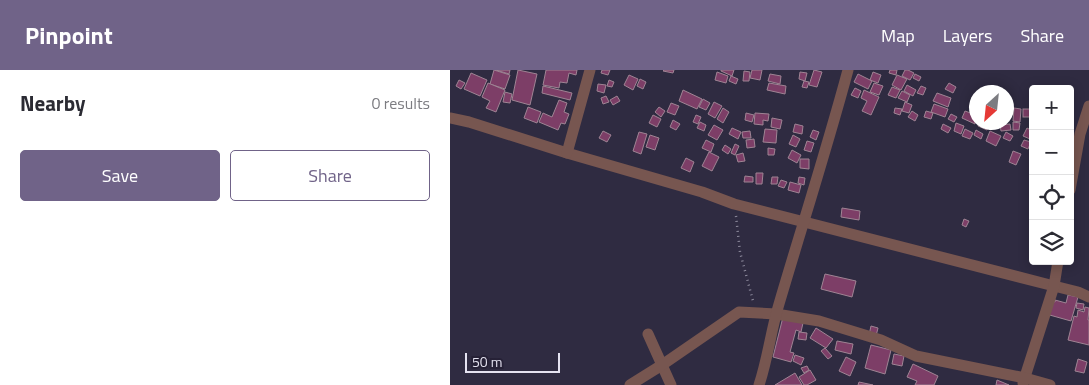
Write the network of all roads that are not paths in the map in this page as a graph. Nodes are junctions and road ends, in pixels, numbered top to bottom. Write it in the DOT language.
graph roads {
  1 [pos="590,70"];
  2 [pos="848,70"];
  3 [pos="1089,106"];
  4 [pos="450,118"];
  5 [pos="567,153"];
  6 [pos="1073,175"];
  7 [pos="803,222"];
  8 [pos="1057,265"];
  9 [pos="1054,286"];
  10 [pos="1089,297"];
  11 [pos="776,314"];
  12 [pos="648,334"];
  13 [pos="662,365"];
  14 [pos="1024,381"];
  15 [pos="630,385"];
  16 [pos="671,385"];
  17 [pos="760,385"];
  18 [pos="1050,385"];
  1 -- 5 [label="street"];
  2 -- 7 [label="street"];
  3 -- 6 [label="street"];
  4 -- 5 [label="street"];
  5 -- 7 [label="street"];
  7 -- 9 [label="street"];
  7 -- 11 [label="street"];
  8 -- 9 [label="street"];
  9 -- 10 [label="street"];
  9 -- 14 [label="street"];
  11 -- 13 [label="street"];
  11 -- 14 [label="street"];
  11 -- 17 [label="street"];
  12 -- 13 [label="street"];
  13 -- 15 [label="street"];
  13 -- 16 [label="street"];
  14 -- 18 [label="street"];
}
